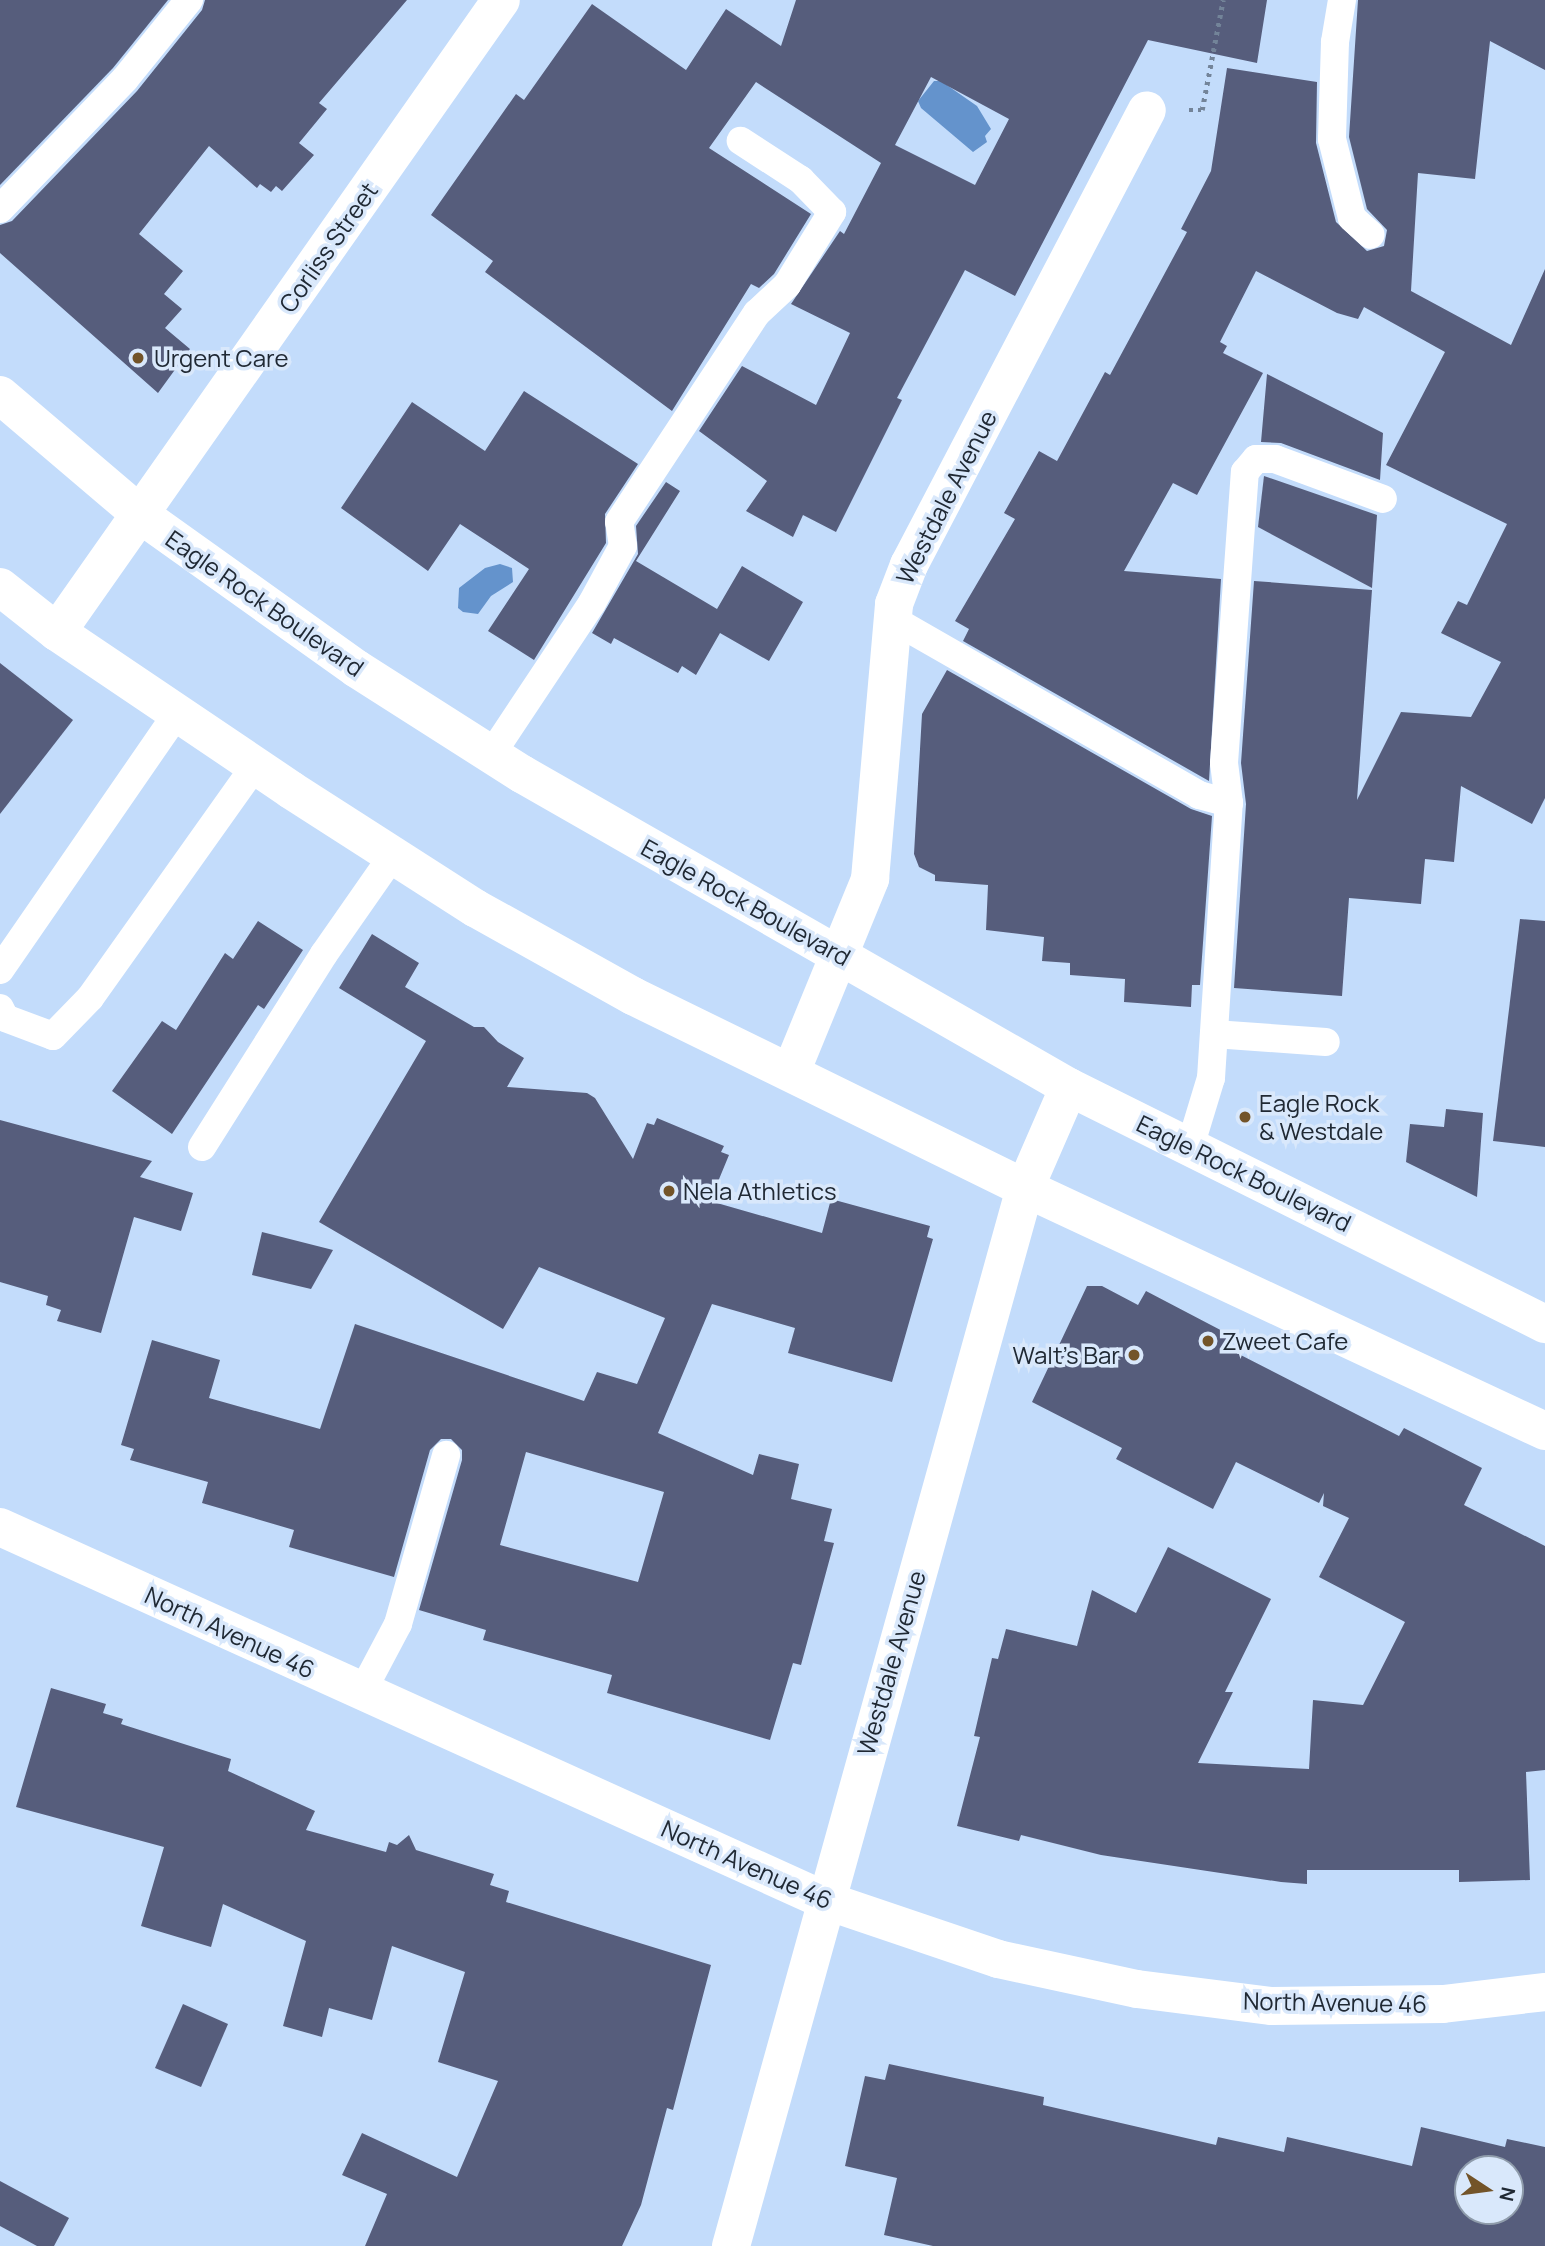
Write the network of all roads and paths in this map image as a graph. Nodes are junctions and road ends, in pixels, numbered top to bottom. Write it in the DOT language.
graph roads {
  1 [pos="189,0"];
  2 [pos="502,0"];
  3 [pos="1223,0"];
  4 [pos="1342,0"];
  5 [pos="1147,110"];
  6 [pos="741,141"];
  7 [pos="0,209"];
  8 [pos="1371,235"];
  9 [pos="0,395"];
  10 [pos="1382,499"];
  11 [pos="141,515"];
  12 [pos="0,587"];
  13 [pos="892,619"];
  14 [pos="57,632"];
  15 [pos="177,713"];
  16 [pos="491,755"];
  17 [pos="255,766"];
  18 [pos="1229,803"];
  19 [pos="393,855"];
  20 [pos="840,954"];
  21 [pos="0,970"];
  22 [pos="0,1008"];
  23 [pos="1214,1034"];
  24 [pos="1326,1041"];
  25 [pos="791,1072"];
  26 [pos="1069,1087"];
  27 [pos="202,1147"];
  28 [pos="1190,1147"];
  29 [pos="1025,1188"];
  30 [pos="1545,1324"];
  31 [pos="1545,1432"];
  32 [pos="446,1455"];
  33 [pos="0,1527"];
  34 [pos="362,1692"];
  35 [pos="824,1900"];
  36 [pos="1545,1992"];
  37 [pos="731,2246"];
  1 -- 7 [label="lane"];
  2 -- 11 [label="street, Corliss Street"];
  3 -- 5 [label="path"];
  4 -- 8 [label="lane"];
  5 -- 13 [label="street, Westdale Avenue"];
  6 -- 16 [label="lane"];
  9 -- 11 [label="street, Eagle Rock Boulevard"];
  10 -- 18 [label="lane"];
  11 -- 14 [label="street, Corliss Street"];
  11 -- 16 [label="street, Eagle Rock Boulevard"];
  12 -- 14 [label="street"];
  13 -- 18 [label="lane"];
  13 -- 20 [label="street, Westdale Avenue"];
  14 -- 15 [label="street"];
  15 -- 17 [label="street"];
  15 -- 21 [label="lane"];
  16 -- 20 [label="street, Eagle Rock Boulevard"];
  17 -- 19 [label="street"];
  17 -- 22 [label="lane"];
  18 -- 23 [label="lane"];
  19 -- 25 [label="street"];
  19 -- 27 [label="lane"];
  20 -- 25 [label="street, Westdale Avenue"];
  20 -- 26 [label="street, Eagle Rock Boulevard"];
  23 -- 24 [label="lane"];
  23 -- 28 [label="lane"];
  25 -- 29 [label="street"];
  26 -- 28 [label="street, Eagle Rock Boulevard"];
  26 -- 29 [label="street, Westdale Avenue"];
  28 -- 30 [label="street, Eagle Rock Boulevard"];
  29 -- 31 [label="street"];
  29 -- 35 [label="street, Westdale Avenue"];
  32 -- 34 [label="lane"];
  33 -- 34 [label="street, North Avenue 46"];
  34 -- 35 [label="street, North Avenue 46"];
  35 -- 36 [label="street, North Avenue 46"];
  35 -- 37 [label="street, Westdale Avenue"];
}
